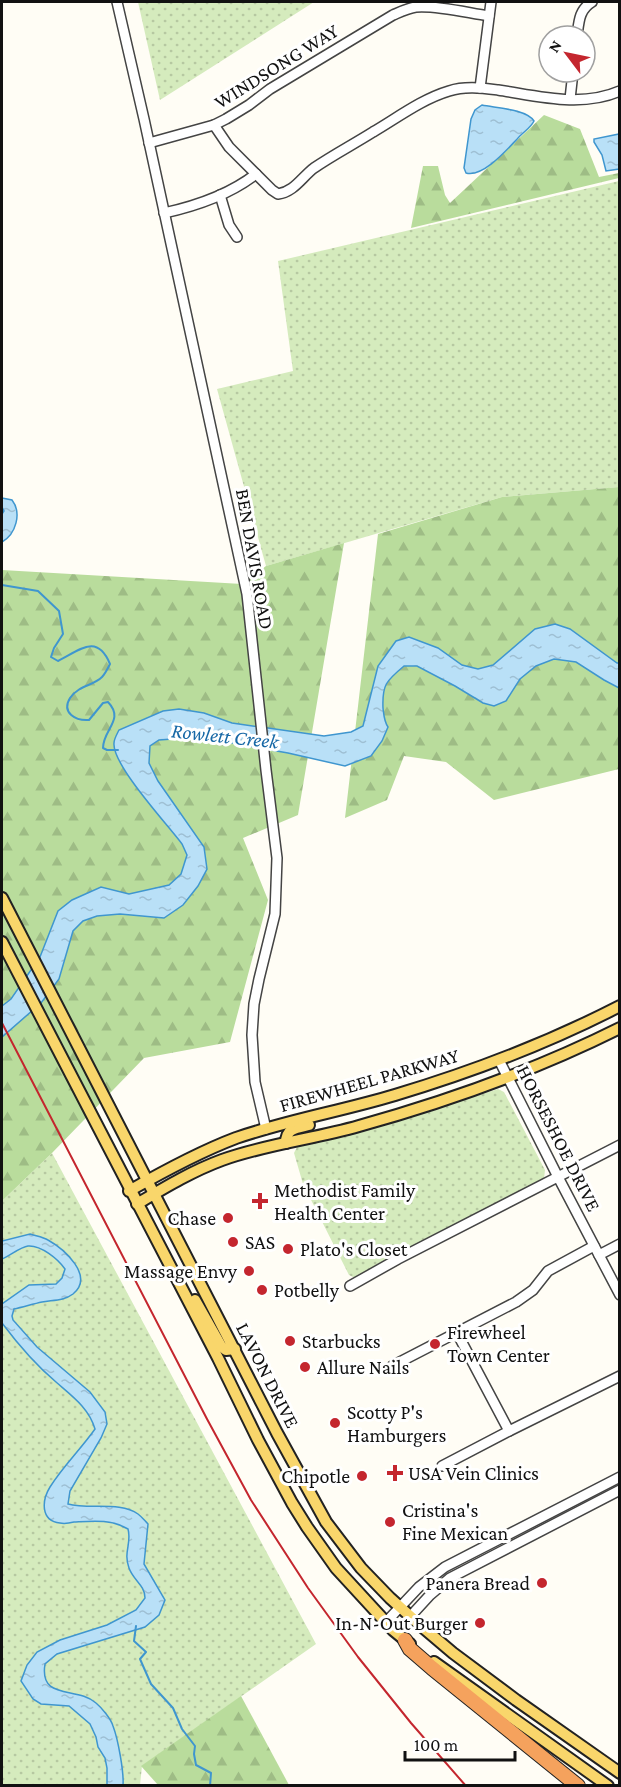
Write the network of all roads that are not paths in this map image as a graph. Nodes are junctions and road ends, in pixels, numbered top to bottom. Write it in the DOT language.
graph roads {
  1 [pos="117,2"];
  2 [pos="491,2"];
  3 [pos="592,2"];
  4 [pos="489,16"];
  5 [pos="579,24"];
  6 [pos="572,84"];
  7 [pos="480,88"];
  8 [pos="620,91"];
  9 [pos="570,99"];
  10 [pos="214,125"];
  11 [pos="149,143"];
  12 [pos="256,174"];
  13 [pos="220,195"];
  14 [pos="164,213"];
  15 [pos="237,237"];
  16 [pos="2,898"];
  17 [pos="2,942"];
  18 [pos="620,1006"];
  19 [pos="620,1028"];
  20 [pos="499,1060"];
  21 [pos="507,1078"];
  22 [pos="394,1096"];
  23 [pos="266,1129"];
  24 [pos="286,1143"];
  25 [pos="620,1145"];
  26 [pos="558,1177"];
  27 [pos="148,1180"];
  28 [pos="129,1191"];
  29 [pos="155,1193"];
  30 [pos="137,1204"];
  31 [pos="620,1244"];
  32 [pos="596,1250"];
  33 [pos="350,1286"];
  34 [pos="181,1287"];
  35 [pos="620,1295"];
  36 [pos="457,1333"];
  37 [pos="235,1349"];
  38 [pos="392,1366"];
  39 [pos="620,1376"];
  40 [pos="509,1431"];
  41 [pos="442,1466"];
  42 [pos="620,1477"];
  43 [pos="620,1490"];
  44 [pos="400,1608"];
  45 [pos="410,1616"];
  46 [pos="386,1622"];
  47 [pos="400,1636"];
  48 [pos="620,1773"];
  49 [pos="578,1785"];
  50 [pos="608,1785"];
  1 -- 11 [label="street, BEN DAVIS ROAD"];
  2 -- 4 [label="street"];
  3 -- 5 [label="street"];
  4 -- 7 [label="street"];
  4 -- 10 [label="street, WINDSONG WAY"];
  6 -- 9 [label="street"];
  7 -- 9 [label="street"];
  7 -- 12 [label="street"];
  8 -- 9 [label="street"];
  10 -- 11 [label="street, WINDSONG WAY"];
  10 -- 12 [label="street"];
  11 -- 14 [label="street, BEN DAVIS ROAD"];
  12 -- 13 [label="street"];
  13 -- 14 [label="street"];
  13 -- 15 [label="street"];
  14 -- 23 [label="street, BEN DAVIS ROAD"];
  16 -- 27 [label="main road, LAVON DRIVE"];
  17 -- 28 [label="main road, LAVON DRIVE"];
  18 -- 20 [label="main road, FIREWHEEL PARKWAY"];
  19 -- 21 [label="main road, FIREWHEEL PARKWAY"];
  20 -- 21 [label="street, HORSESHOE DRIVE"];
  20 -- 22 [label="main road, FIREWHEEL PARKWAY"];
  21 -- 24 [label="main road, FIREWHEEL PARKWAY"];
  21 -- 26 [label="street, HORSESHOE DRIVE"];
  22 -- 23 [label="main road, FIREWHEEL PARKWAY"];
  22 -- 24 [label="main road"];
  23 -- 27 [label="main road, FIREWHEEL PARKWAY"];
  24 -- 29 [label="main road, FIREWHEEL PARKWAY"];
  25 -- 26 [label="street"];
  26 -- 32 [label="street, HORSESHOE DRIVE"];
  26 -- 33 [label="street"];
  27 -- 28 [label="main road, FIREWHEEL PARKWAY"];
  27 -- 29 [label="main road, LAVON DRIVE"];
  28 -- 30 [label="main road, LAVON DRIVE"];
  29 -- 30 [label="main road, FIREWHEEL PARKWAY"];
  29 -- 37 [label="main road, LAVON DRIVE"];
  30 -- 34 [label="main road, LAVON DRIVE"];
  31 -- 32 [label="street"];
  32 -- 35 [label="street, HORSESHOE DRIVE"];
  32 -- 36 [label="street"];
  34 -- 37 [label="main road"];
  34 -- 46 [label="main road, LAVON DRIVE"];
  36 -- 38 [label="street"];
  36 -- 40 [label="street"];
  37 -- 44 [label="main road, LAVON DRIVE"];
  39 -- 40 [label="street"];
  40 -- 41 [label="street"];
  42 -- 44 [label="street"];
  43 -- 45 [label="street"];
  44 -- 45 [label="main road, LAVON DRIVE"];
  44 -- 46 [label="street"];
  45 -- 47 [label="street"];
  45 -- 48 [label="main road, LAVON DRIVE"];
  46 -- 47 [label="main road, LAVON DRIVE"];
  47 -- 49 [label="highway"];
  47 -- 50 [label="main road, LAVON DRIVE"];
}
